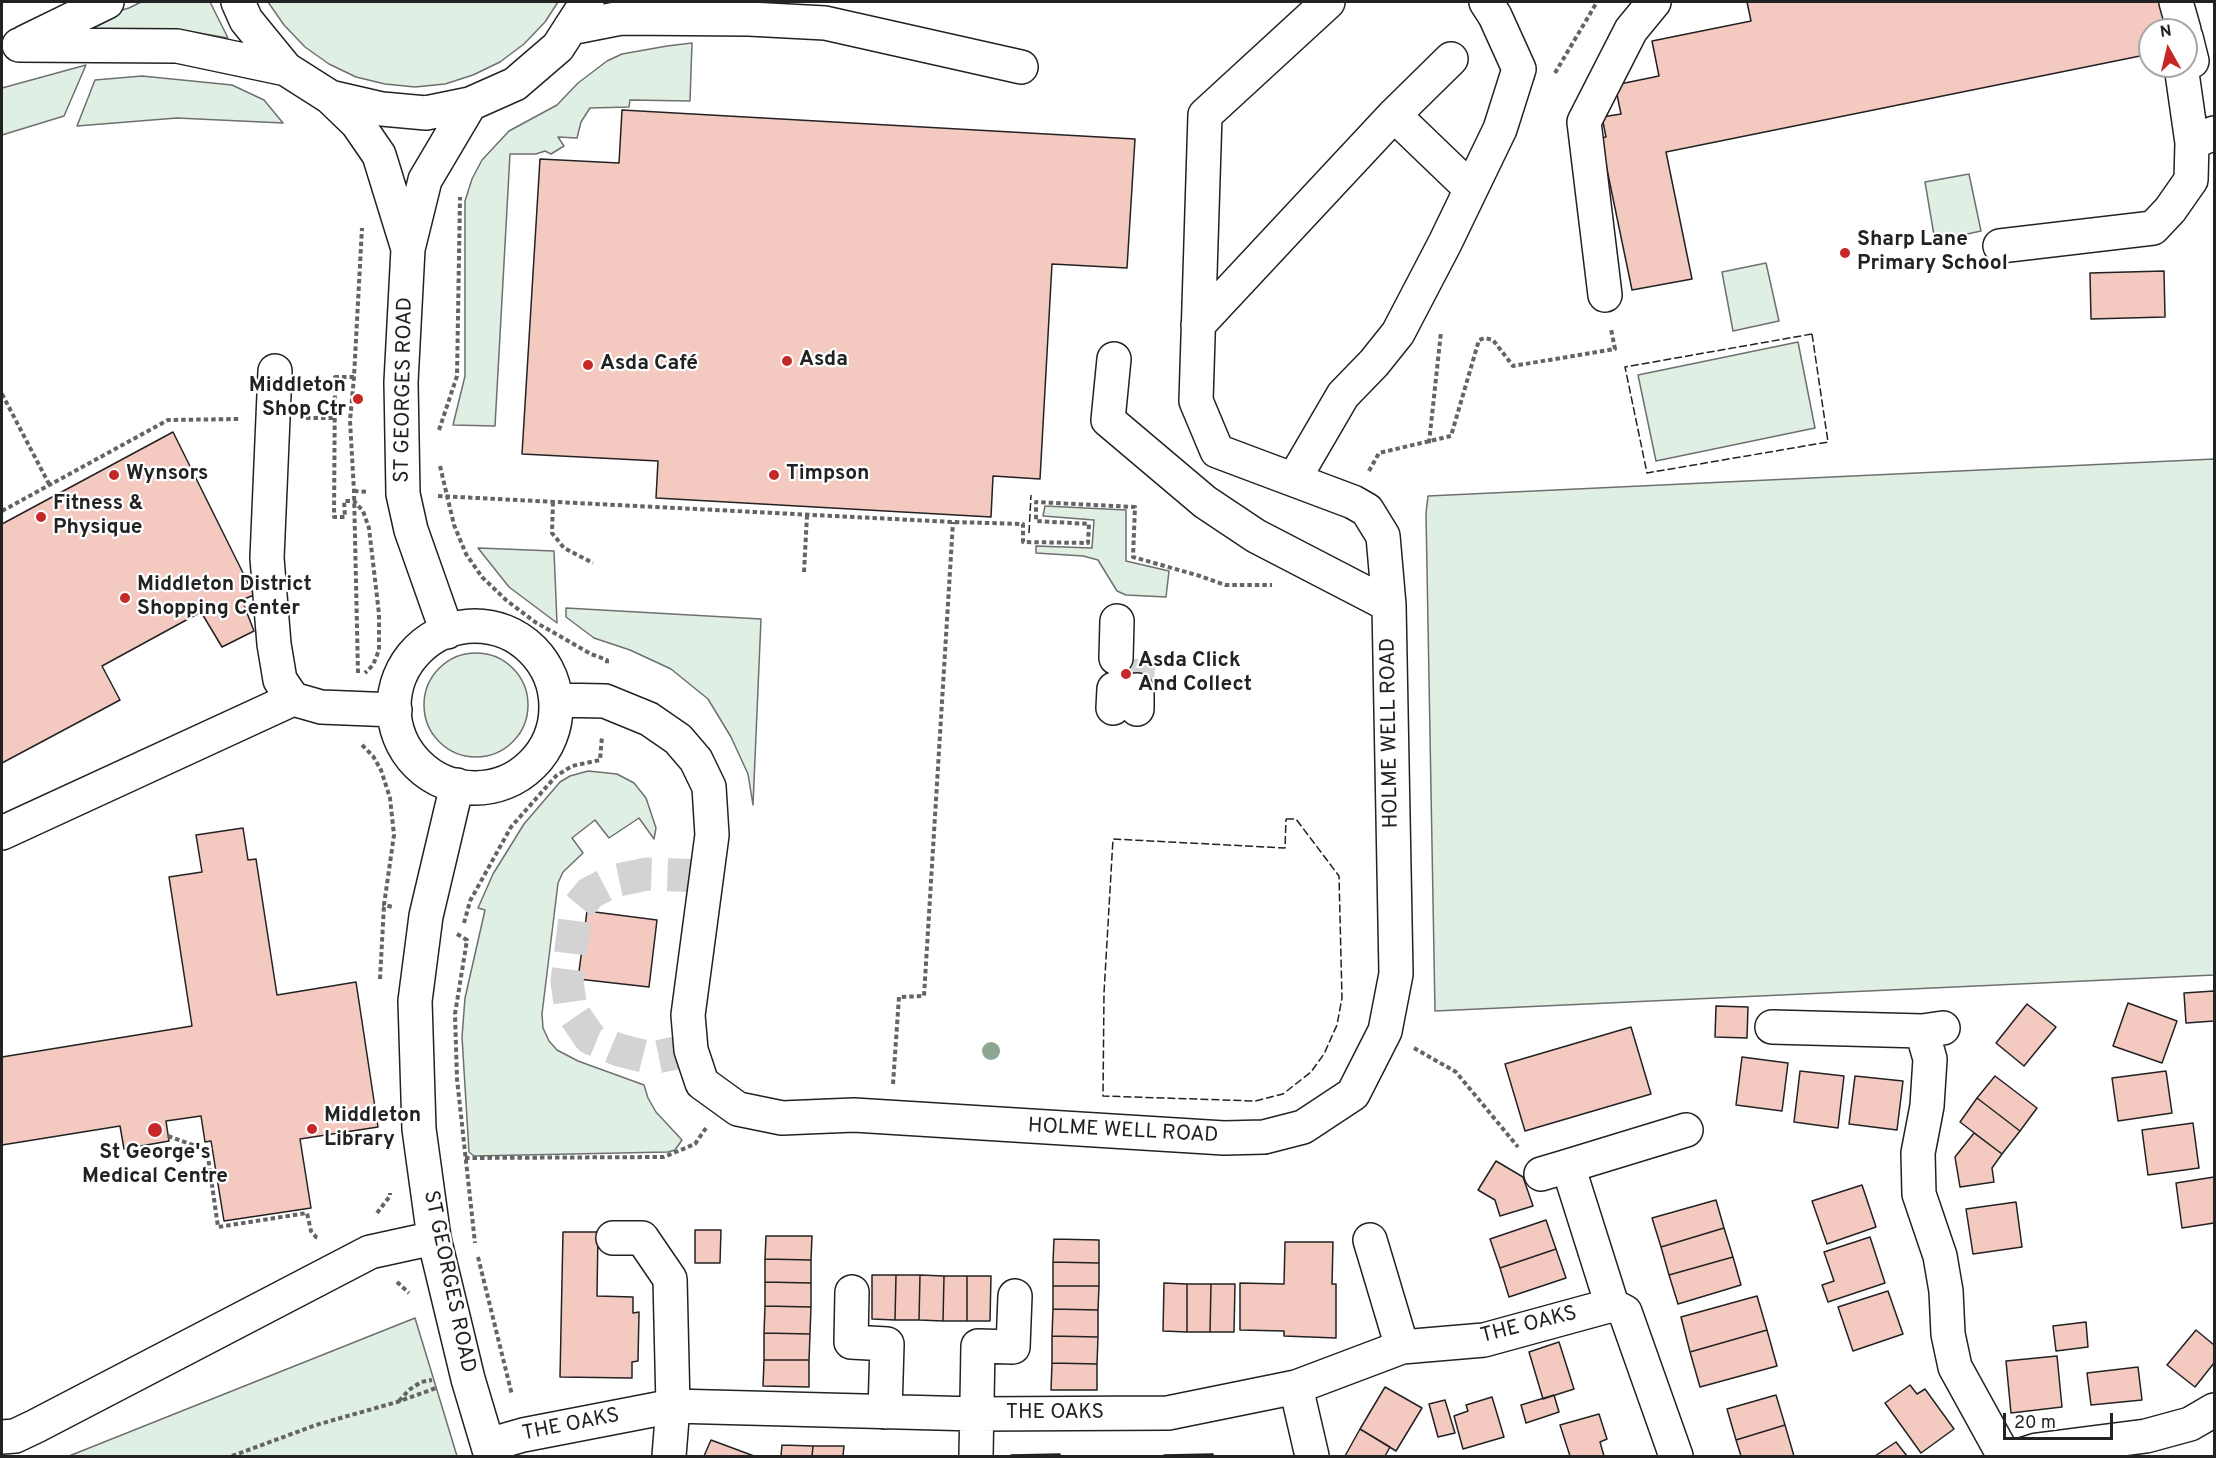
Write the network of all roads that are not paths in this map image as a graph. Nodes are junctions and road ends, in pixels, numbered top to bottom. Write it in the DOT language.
graph roads {
  1 [pos="107,2"];
  2 [pos="237,2"];
  3 [pos="703,2"];
  4 [pos="1328,2"];
  5 [pos="1486,2"];
  6 [pos="1654,2"];
  7 [pos="2176,2"];
  8 [pos="579,15"];
  9 [pos="2181,18"];
  10 [pos="748,19"];
  11 [pos="10,48"];
  12 [pos="1451,59"];
  13 [pos="1021,67"];
  14 [pos="286,69"];
  15 [pos="2185,78"];
  16 [pos="330,97"];
  17 [pos="470,104"];
  18 [pos="1394,115"];
  19 [pos="2203,138"];
  20 [pos="1471,189"];
  21 [pos="2000,246"];
  22 [pos="408,249"];
  23 [pos="1605,295"];
  24 [pos="1198,325"];
  25 [pos="1114,359"];
  26 [pos="275,371"];
  27 [pos="1294,479"];
  28 [pos="1389,605"];
  29 [pos="1129,622"];
  30 [pos="447,632"];
  31 [pos="1126,685"];
  32 [pos="293,699"];
  33 [pos="556,700"];
  34 [pos="395,710"];
  35 [pos="457,785"];
  36 [pos="2,833"];
  37 [pos="1772,1027"];
  38 [pos="1686,1130"];
  39 [pos="434,1238"];
  40 [pos="613,1238"];
  41 [pos="1370,1240"];
  42 [pos="852,1292"];
  43 [pos="1015,1296"];
  44 [pos="1619,1308"];
  45 [pos="1402,1347"];
  46 [pos="1296,1387"];
  47 [pos="673,1406"];
  48 [pos="2214,1411"];
  49 [pos="885,1412"];
  50 [pos="975,1414"];
  51 [pos="2,1437"];
  52 [pos="490,1450"];
  53 [pos="669,1456"];
  54 [pos="976,1456"];
  55 [pos="1312,1456"];
  56 [pos="1676,1456"];
  57 [pos="2004,1456"];
  58 [pos="2018,1456"];
  1 -- 11 [label="street"];
  2 -- 14 [label="street"];
  3 -- 10 [label="street"];
  4 -- 24 [label="street, HOLME WELL ROAD"];
  5 -- 20 [label="street"];
  6 -- 23 [label="street"];
  7 -- 9 [label="street"];
  8 -- 10 [label="street"];
  8 -- 17 [label="street"];
  10 -- 13 [label="street"];
  11 -- 14 [label="street"];
  12 -- 18 [label="street"];
  14 -- 16 [label="street"];
  15 -- 19 [label="street"];
  16 -- 17 [label="street"];
  16 -- 22 [label="street, ST GEORGES ROAD"];
  17 -- 22 [label="street, ST GEORGES ROAD"];
  18 -- 20 [label="street"];
  18 -- 24 [label="street"];
  19 -- 21 [label="street"];
  20 -- 27 [label="street"];
  22 -- 30 [label="street, ST GEORGES ROAD"];
  24 -- 27 [label="street, HOLME WELL ROAD"];
  25 -- 28 [label="street"];
  26 -- 32 [label="street"];
  27 -- 28 [label="street, HOLME WELL ROAD"];
  28 -- 33 [label="street, HOLME WELL ROAD"];
  29 -- 31 [label="street"];
  30 -- 33 [label="street"];
  30 -- 34 [label="street"];
  32 -- 34 [label="street"];
  32 -- 36 [label="street"];
  33 -- 35 [label="street"];
  34 -- 35 [label="street"];
  35 -- 39 [label="street, ST GEORGES ROAD"];
  37 -- 57 [label="street"];
  38 -- 44 [label="street"];
  39 -- 51 [label="street"];
  39 -- 52 [label="street, ST GEORGES ROAD"];
  40 -- 47 [label="street"];
  41 -- 45 [label="street"];
  42 -- 49 [label="street"];
  43 -- 50 [label="street"];
  44 -- 45 [label="street, THE OAKS"];
  44 -- 56 [label="street"];
  45 -- 46 [label="street, THE OAKS"];
  46 -- 50 [label="street, THE OAKS"];
  46 -- 55 [label="street"];
  47 -- 49 [label="street, THE OAKS"];
  47 -- 52 [label="street, THE OAKS"];
  47 -- 53 [label="street"];
  48 -- 58 [label="street"];
  49 -- 50 [label="street, THE OAKS"];
  50 -- 54 [label="street"];
}
